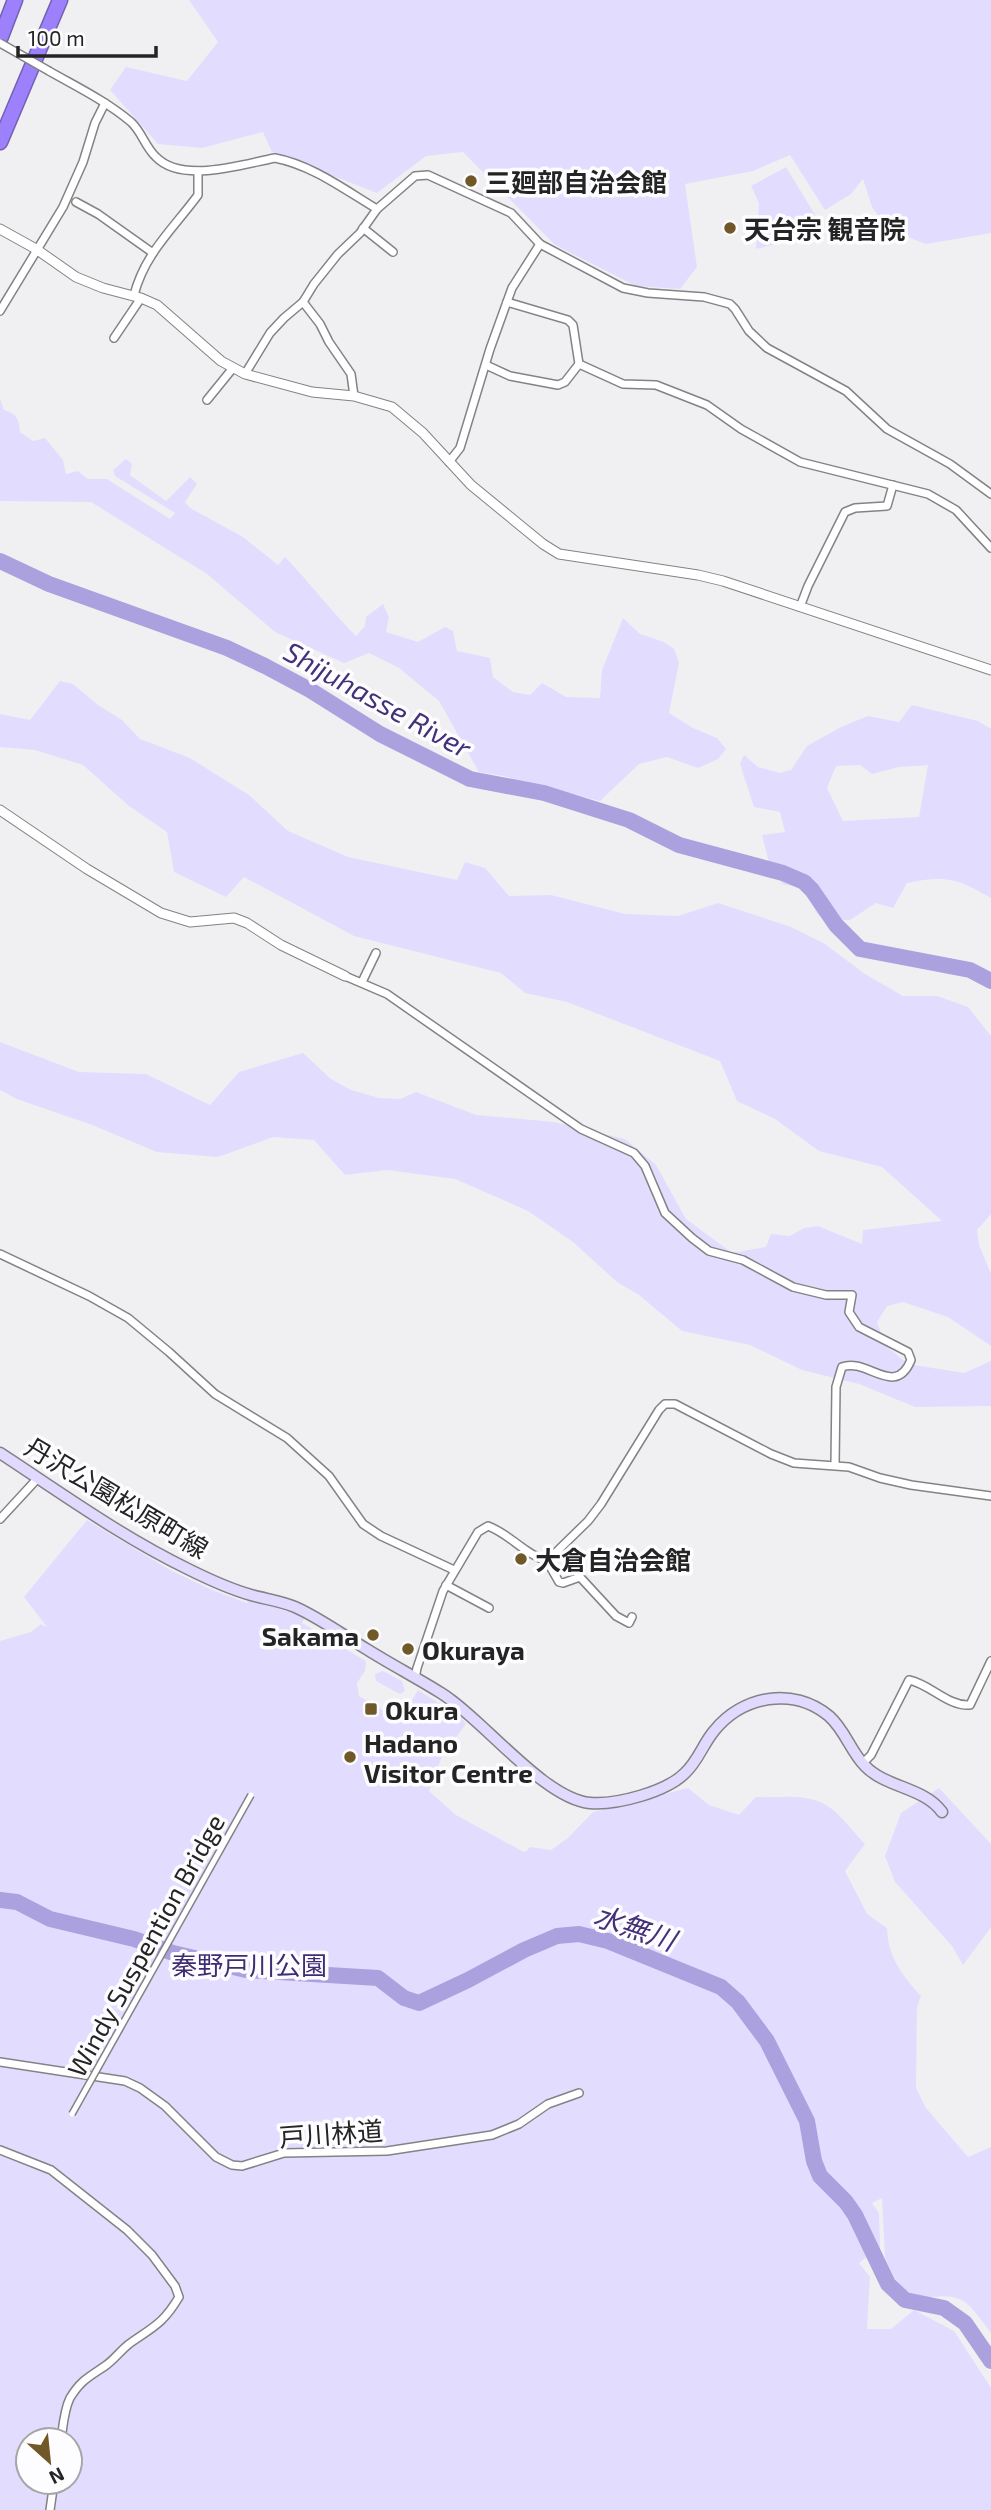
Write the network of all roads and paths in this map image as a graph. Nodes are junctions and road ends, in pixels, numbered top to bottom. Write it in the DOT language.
graph roads {
  1 [pos="15,0"];
  2 [pos="60,0"];
  3 [pos="0,41"];
  4 [pos="105,103"];
  5 [pos="0,142"];
  6 [pos="198,172"];
  7 [pos="76,202"];
  8 [pos="377,209"];
  9 [pos="363,228"];
  10 [pos="0,229"];
  11 [pos="540,244"];
  12 [pos="36,249"];
  13 [pos="153,253"];
  14 [pos="393,253"];
  15 [pos="138,296"];
  16 [pos="303,302"];
  17 [pos="508,302"];
  18 [pos="0,311"];
  19 [pos="114,338"];
  20 [pos="579,364"];
  21 [pos="486,365"];
  22 [pos="233,369"];
  23 [pos="244,374"];
  24 [pos="354,396"];
  25 [pos="206,400"];
  26 [pos="449,462"];
  27 [pos="893,485"];
  28 [pos="991,494"];
  29 [pos="991,548"];
  30 [pos="800,607"];
  31 [pos="991,670"];
  32 [pos="0,810"];
  33 [pos="376,953"];
  34 [pos="345,976"];
  35 [pos="362,982"];
  36 [pos="0,1254"];
  37 [pos="0,1453"];
  38 [pos="835,1465"];
  39 [pos="37,1479"];
  40 [pos="991,1496"];
  41 [pos="0,1519"];
  42 [pos="547,1561"];
  43 [pos="454,1570"];
  44 [pos="446,1585"];
  45 [pos="489,1608"];
  46 [pos="632,1617"];
  47 [pos="991,1661"];
  48 [pos="415,1678"];
  49 [pos="862,1764"];
  50 [pos="251,1795"];
  51 [pos="942,1812"];
  52 [pos="0,2062"];
  53 [pos="579,2093"];
  54 [pos="72,2114"];
  55 [pos="0,2150"];
  56 [pos="64,2426"];
  1 -- 3 [label="highway"];
  2 -- 5 [label="highway"];
  3 -- 4 [label="street, bridge"];
  4 -- 6 [label="street"];
  4 -- 12 [label="street"];
  6 -- 8 [label="street"];
  6 -- 13 [label="street"];
  7 -- 13 [label="street"];
  8 -- 9 [label="street"];
  8 -- 11 [label="street"];
  9 -- 14 [label="street"];
  9 -- 16 [label="street"];
  10 -- 12 [label="street"];
  11 -- 17 [label="street"];
  11 -- 28 [label="street"];
  12 -- 15 [label="street"];
  12 -- 18 [label="street"];
  13 -- 15 [label="street"];
  15 -- 19 [label="street"];
  15 -- 22 [label="street"];
  16 -- 23 [label="street"];
  16 -- 24 [label="street"];
  17 -- 20 [label="street"];
  17 -- 21 [label="street"];
  20 -- 21 [label="street"];
  20 -- 27 [label="street"];
  21 -- 26 [label="street"];
  22 -- 23 [label="street"];
  22 -- 25 [label="street"];
  23 -- 24 [label="street"];
  24 -- 26 [label="street"];
  26 -- 30 [label="street"];
  27 -- 29 [label="street"];
  27 -- 30 [label="street"];
  30 -- 31 [label="street"];
  32 -- 34 [label="street"];
  33 -- 35 [label="street"];
  34 -- 35 [label="street"];
  35 -- 38 [label="street"];
  36 -- 43 [label="street"];
  37 -- 39 [label="main road, 丹沢公園松原町線"];
  38 -- 40 [label="street"];
  38 -- 42 [label="street"];
  39 -- 41 [label="street"];
  39 -- 48 [label="main road, 丹沢公園松原町線"];
  42 -- 43 [label="street"];
  42 -- 46 [label="street"];
  43 -- 44 [label="street"];
  44 -- 45 [label="street"];
  44 -- 48 [label="street"];
  47 -- 49 [label="street"];
  48 -- 49 [label="main road, 丹沢公園松原町線"];
  49 -- 51 [label="main road, 丹沢公園松原町線"];
  50 -- 54 [label="street, Windy Suspention Bridge, bridge"];
  52 -- 53 [label="street, 戸川林道"];
  55 -- 56 [label="street"];
}
